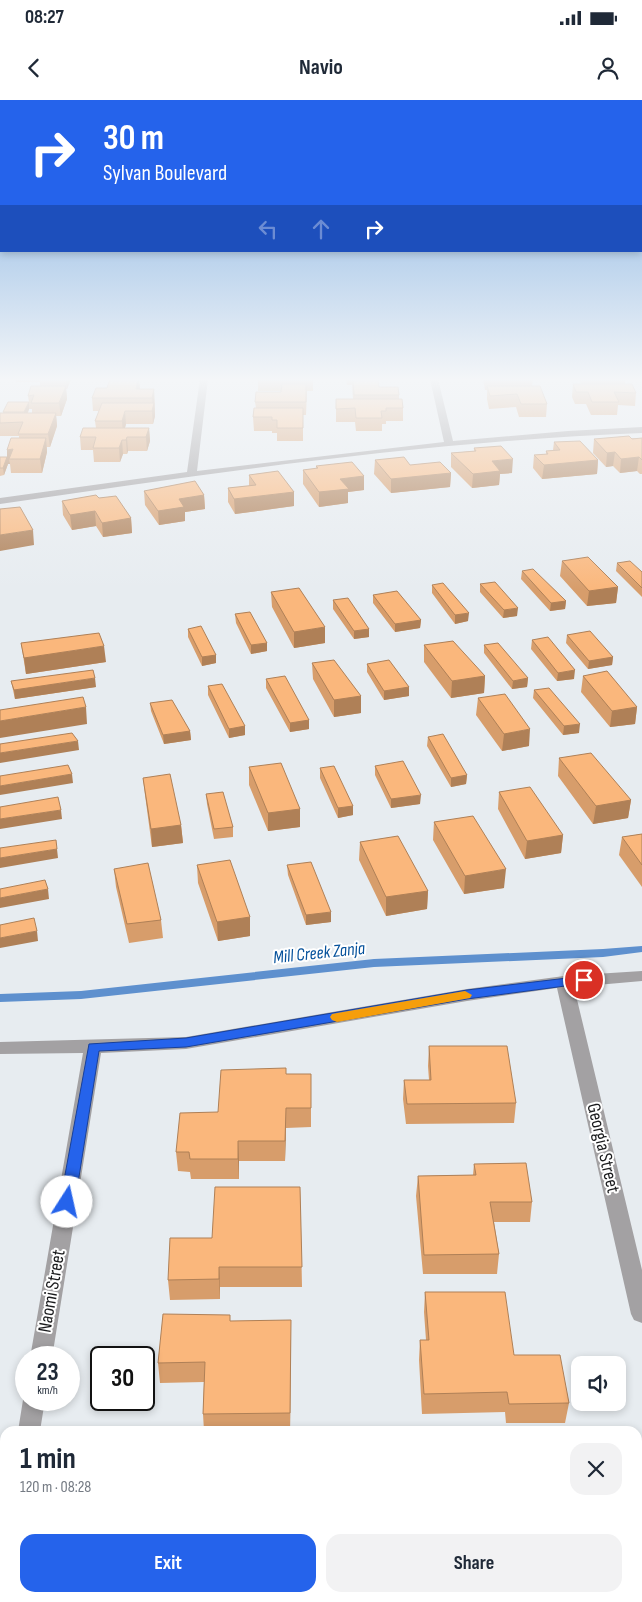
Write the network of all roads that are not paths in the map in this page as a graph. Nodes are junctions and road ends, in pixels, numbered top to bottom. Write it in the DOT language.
graph roads {
  1 [pos="195,449"];
  2 [pos="397,449"];
  3 [pos="192,473"];
  4 [pos="0,501"];
  5 [pos="642,976"];
  6 [pos="564,982"];
  7 [pos="93,1047"];
  8 [pos="0,1048"];
  9 [pos="642,1314"];
  10 [pos="43,1346"];
  11 [pos="32,1411"];
  12 [pos="30,1426"];
  1 -- 3 [label="street"];
  2 -- 3 [label="street"];
  3 -- 4 [label="street"];
  5 -- 6 [label="street"];
  6 -- 7 [label="street"];
  6 -- 9 [label="street, Georgia Street"];
  7 -- 8 [label="street"];
  7 -- 10 [label="street, Naomi Street"];
  11 -- 12 [label="street"];
}
